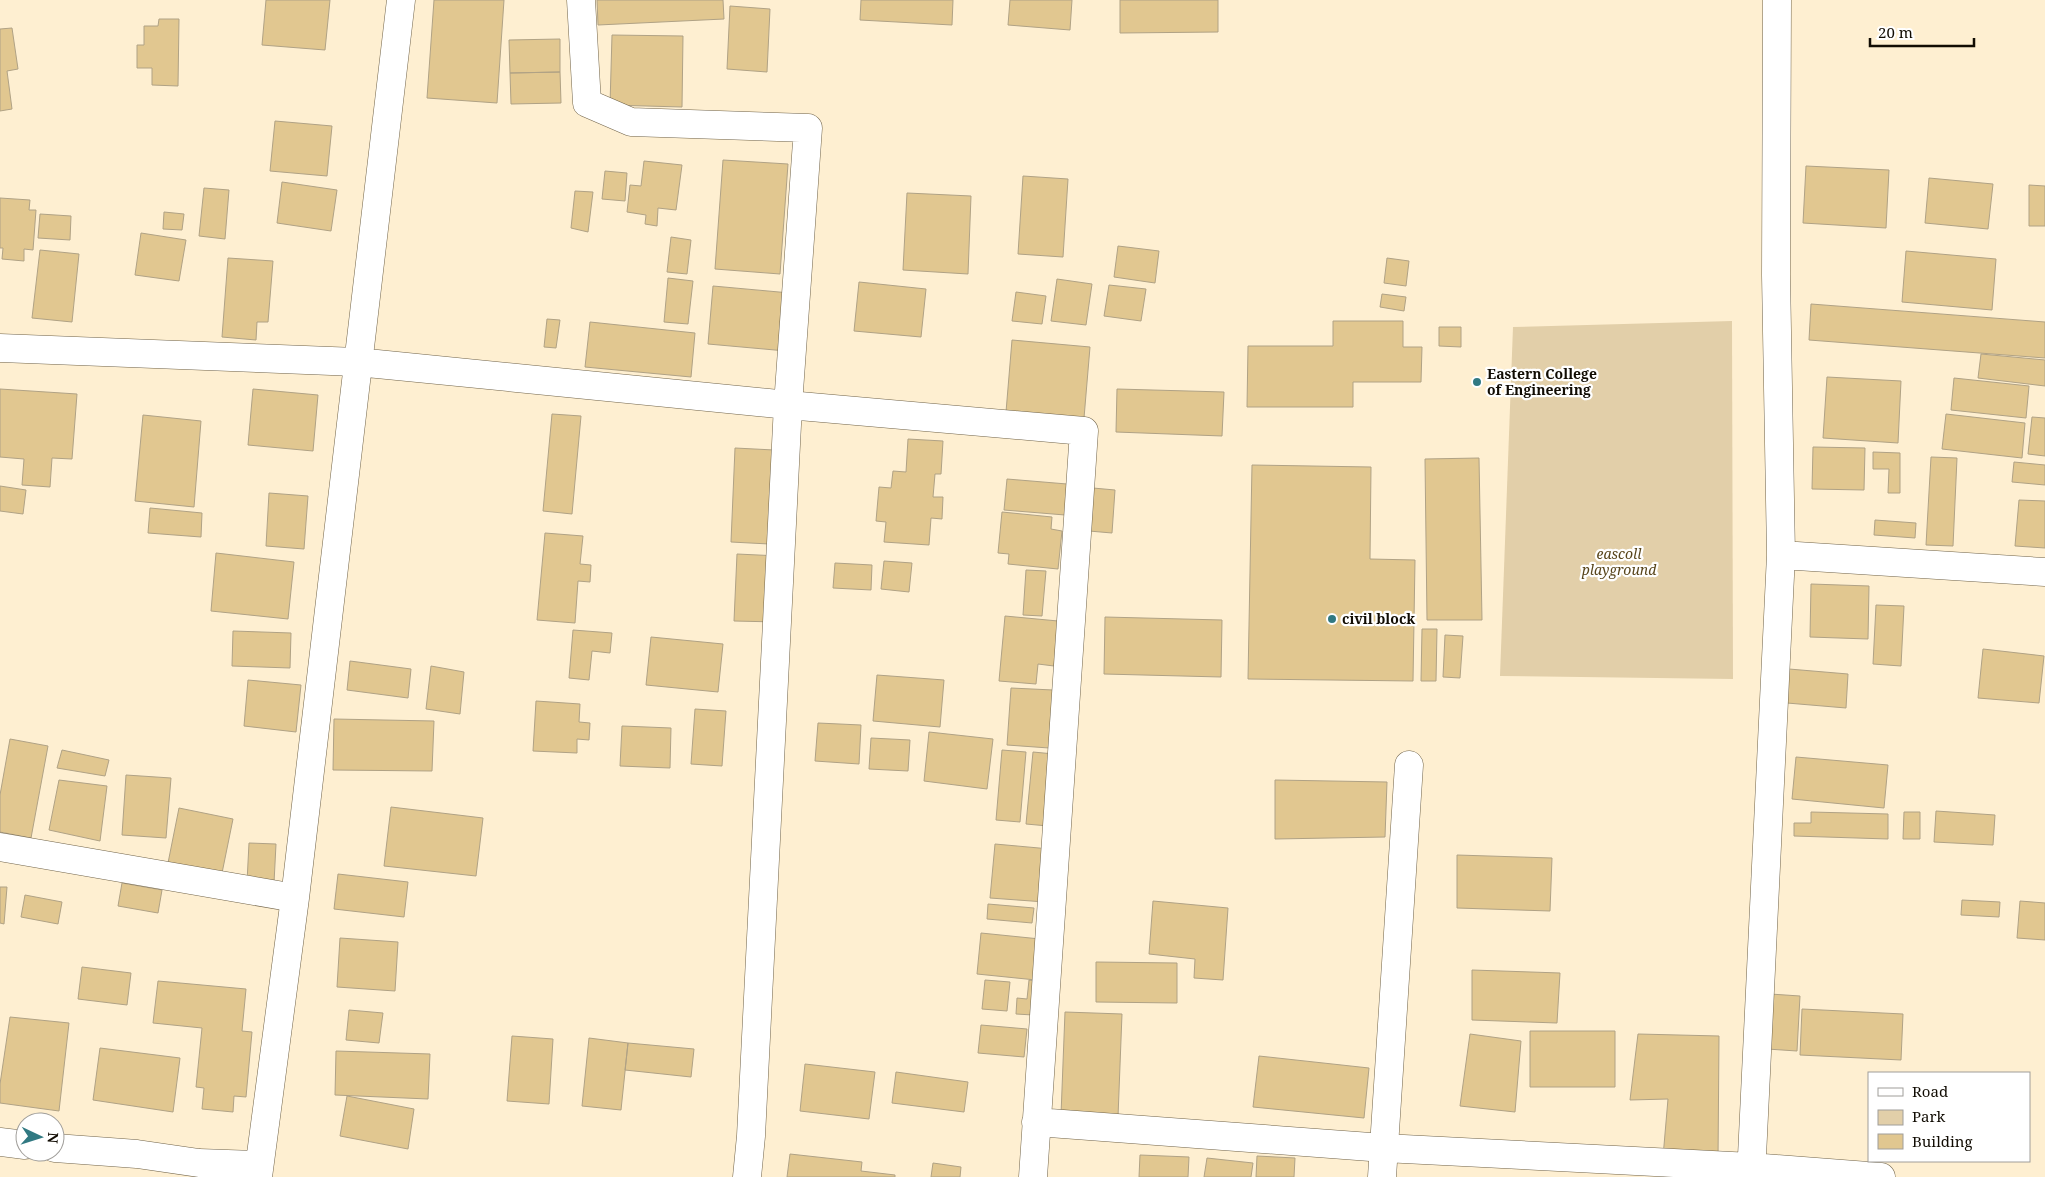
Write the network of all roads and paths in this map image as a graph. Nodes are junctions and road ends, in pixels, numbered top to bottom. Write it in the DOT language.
graph roads {
  1 [pos="401,0"];
  2 [pos="581,0"];
  3 [pos="1777,0"];
  4 [pos="0,348"];
  5 [pos="357,362"];
  6 [pos="788,405"];
  7 [pos="1781,556"];
  8 [pos="2045,572"];
  9 [pos="1409,765"];
  10 [pos="0,847"];
  11 [pos="295,898"];
  12 [pos="1036,1122"];
  13 [pos="0,1142"];
  14 [pos="15,1144"];
  15 [pos="1384,1148"];
  16 [pos="65,1149"];
  17 [pos="259,1171"];
  18 [pos="1751,1172"];
  19 [pos="747,1177"];
  20 [pos="1033,1177"];
  21 [pos="1382,1177"];
  22 [pos="1881,1177"];
  1 -- 5 [label="street"];
  2 -- 6 [label="street"];
  3 -- 7 [label="street"];
  4 -- 5 [label="street"];
  5 -- 6 [label="street"];
  5 -- 11 [label="street"];
  6 -- 12 [label="street"];
  6 -- 19 [label="street"];
  7 -- 8 [label="street"];
  7 -- 18 [label="street"];
  9 -- 15 [label="street"];
  10 -- 11 [label="street"];
  11 -- 17 [label="street"];
  12 -- 15 [label="street"];
  12 -- 20 [label="street"];
  13 -- 14 [label="street"];
  15 -- 18 [label="street"];
  15 -- 21 [label="street"];
  16 -- 17 [label="street"];
  18 -- 22 [label="street"];
}
